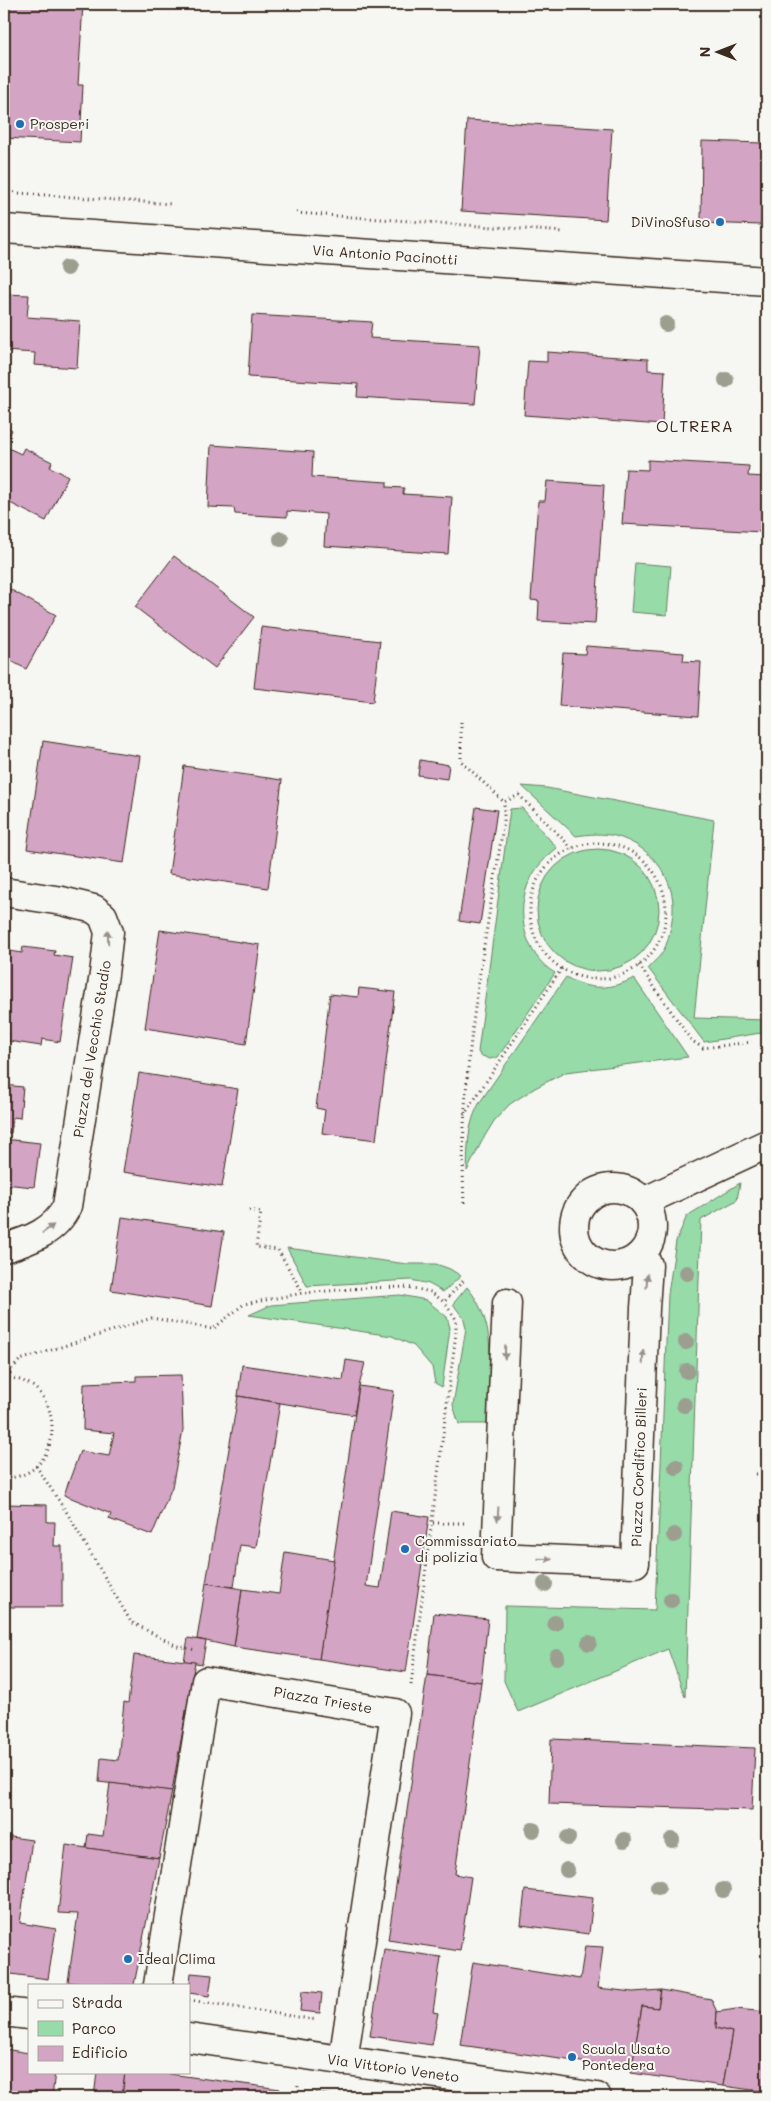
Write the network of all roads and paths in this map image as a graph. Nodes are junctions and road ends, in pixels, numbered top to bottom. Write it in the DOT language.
graph roads {
  1 [pos="4,192"];
  2 [pos="172,204"];
  3 [pos="296,212"];
  4 [pos="4,229"];
  5 [pos="571,232"];
  6 [pos="767,280"];
  7 [pos="462,722"];
  8 [pos="504,802"];
  9 [pos="572,848"];
  10 [pos="4,892"];
  11 [pos="639,965"];
  12 [pos="562,968"];
  13 [pos="752,1042"];
  14 [pos="463,1116"];
  15 [pos="767,1144"];
  16 [pos="644,1202"];
  17 [pos="464,1203"];
  18 [pos="249,1210"];
  19 [pos="4,1248"];
  20 [pos="640,1255"];
  21 [pos="463,1281"];
  22 [pos="303,1293"];
  23 [pos="444,1302"];
  24 [pos="507,1303"];
  25 [pos="4,1363"];
  26 [pos="6,1378"];
  27 [pos="36,1466"];
  28 [pos="756,1474"];
  29 [pos="767,1474"];
  30 [pos="4,1478"];
  31 [pos="206,1680"];
  32 [pos="396,1713"];
  33 [pos="158,1984"];
  34 [pos="190,2000"];
  35 [pos="4,2012"];
  36 [pos="28,2015"];
  37 [pos="321,2021"];
  38 [pos="190,2038"];
  39 [pos="342,2061"];
  40 [pos="598,2097"];
  1 -- 2 [label="path"];
  3 -- 5 [label="path"];
  4 -- 6 [label="street, Via Antonio Pacinotti"];
  7 -- 8 [label="path"];
  8 -- 9 [label="path"];
  8 -- 14 [label="path"];
  9 -- 11 [label="path"];
  9 -- 12 [label="path"];
  19 -- 10 [label="street, Piazza del Vecchio Stadio, one-way"];
  11 -- 12 [label="path"];
  11 -- 13 [label="path"];
  12 -- 14 [label="path"];
  14 -- 17 [label="path"];
  15 -- 16 [label="street"];
  16 -- 20 [label="street"];
  16 -- 20 [label="street"];
  18 -- 22 [label="path"];
  24 -- 20 [label="street, Piazza Cordifico Billeri, one-way"];
  21 -- 23 [label="path"];
  22 -- 23 [label="path"];
  22 -- 26 [label="path"];
  23 -- 32 [label="path"];
  25 -- 26 [label="path"];
  26 -- 27 [label="path"];
  27 -- 30 [label="path"];
  27 -- 31 [label="path"];
  28 -- 29 [label="path"];
  31 -- 32 [label="street, Piazza Trieste"];
  31 -- 33 [label="street"];
  32 -- 39 [label="street"];
  34 -- 37 [label="path"];
  35 -- 36 [label="street"];
  38 -- 39 [label="street, Via Vittorio Veneto"];
  39 -- 40 [label="street, Via Vittorio Veneto"];
}
